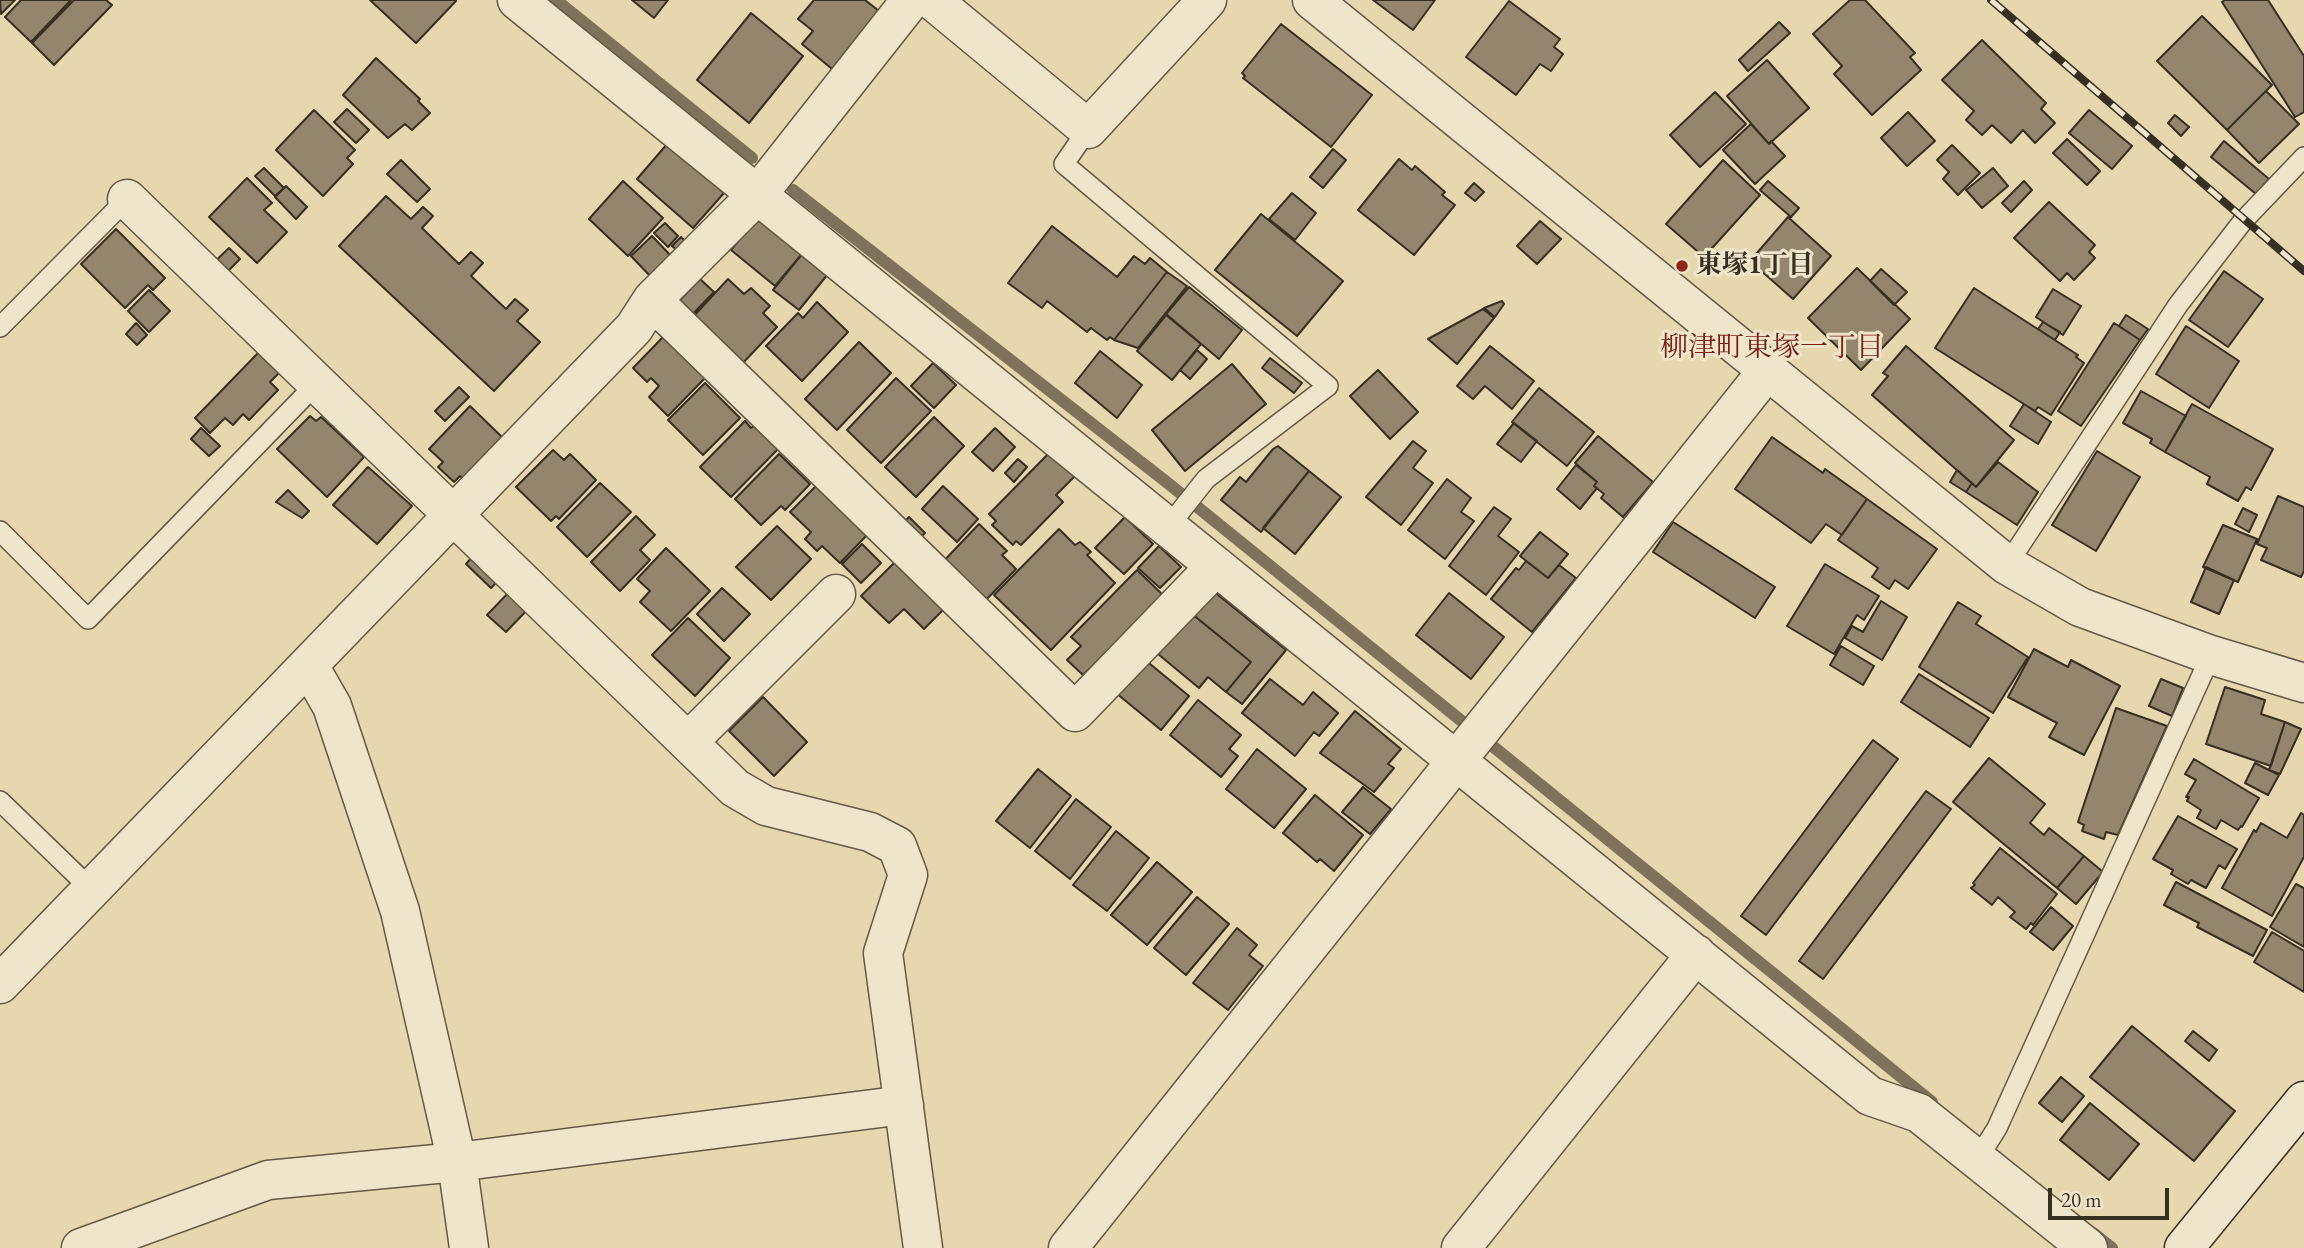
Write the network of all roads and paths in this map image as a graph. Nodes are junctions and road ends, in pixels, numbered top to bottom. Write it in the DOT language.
graph roads {
  1 [pos="517,0"];
  2 [pos="911,0"];
  3 [pos="932,0"];
  4 [pos="1207,0"];
  5 [pos="1312,0"];
  6 [pos="1087,129"];
  7 [pos="2304,157"];
  8 [pos="758,194"];
  9 [pos="127,199"];
  10 [pos="652,300"];
  11 [pos="0,327"];
  12 [pos="1767,371"];
  13 [pos="317,382"];
  14 [pos="454,514"];
  15 [pos="1168,527"];
  16 [pos="0,531"];
  17 [pos="2007,565"];
  18 [pos="1216,566"];
  19 [pos="836,594"];
  20 [pos="2211,655"];
  21 [pos="309,666"];
  22 [pos="2304,683"];
  23 [pos="688,742"];
  24 [pos="1458,759"];
  25 [pos="0,802"];
  26 [pos="91,889"];
  27 [pos="1696,954"];
  28 [pos="0,984"];
  29 [pos="2304,1101"];
  30 [pos="904,1105"];
  31 [pos="1977,1160"];
  32 [pos="457,1162"];
  33 [pos="81,1248"];
  34 [pos="469,1248"];
  35 [pos="923,1248"];
  36 [pos="1068,1248"];
  37 [pos="1461,1248"];
  38 [pos="2088,1248"];
  39 [pos="2184,1248"];
  1 -- 8 [label="street"];
  2 -- 8 [label="street"];
  3 -- 6 [label="street"];
  4 -- 6 [label="street"];
  5 -- 12 [label="street"];
  6 -- 15 [label="lane"];
  7 -- 17 [label="lane"];
  8 -- 10 [label="street"];
  8 -- 15 [label="street"];
  9 -- 11 [label="lane"];
  9 -- 13 [label="street"];
  10 -- 14 [label="street"];
  10 -- 18 [label="street"];
  12 -- 17 [label="street"];
  12 -- 24 [label="street"];
  13 -- 14 [label="street"];
  13 -- 16 [label="lane"];
  14 -- 21 [label="street"];
  14 -- 23 [label="street"];
  15 -- 18 [label="street"];
  17 -- 20 [label="street"];
  18 -- 24 [label="street"];
  19 -- 23 [label="street"];
  20 -- 22 [label="street"];
  20 -- 31 [label="lane"];
  21 -- 26 [label="street"];
  21 -- 32 [label="street"];
  23 -- 30 [label="street"];
  24 -- 27 [label="street"];
  24 -- 36 [label="street"];
  25 -- 26 [label="lane"];
  26 -- 28 [label="street"];
  27 -- 31 [label="street"];
  27 -- 37 [label="street"];
  29 -- 39 [label="street"];
  30 -- 32 [label="street"];
  30 -- 35 [label="street"];
  31 -- 38 [label="street"];
  32 -- 33 [label="street"];
  32 -- 34 [label="street"];
}
